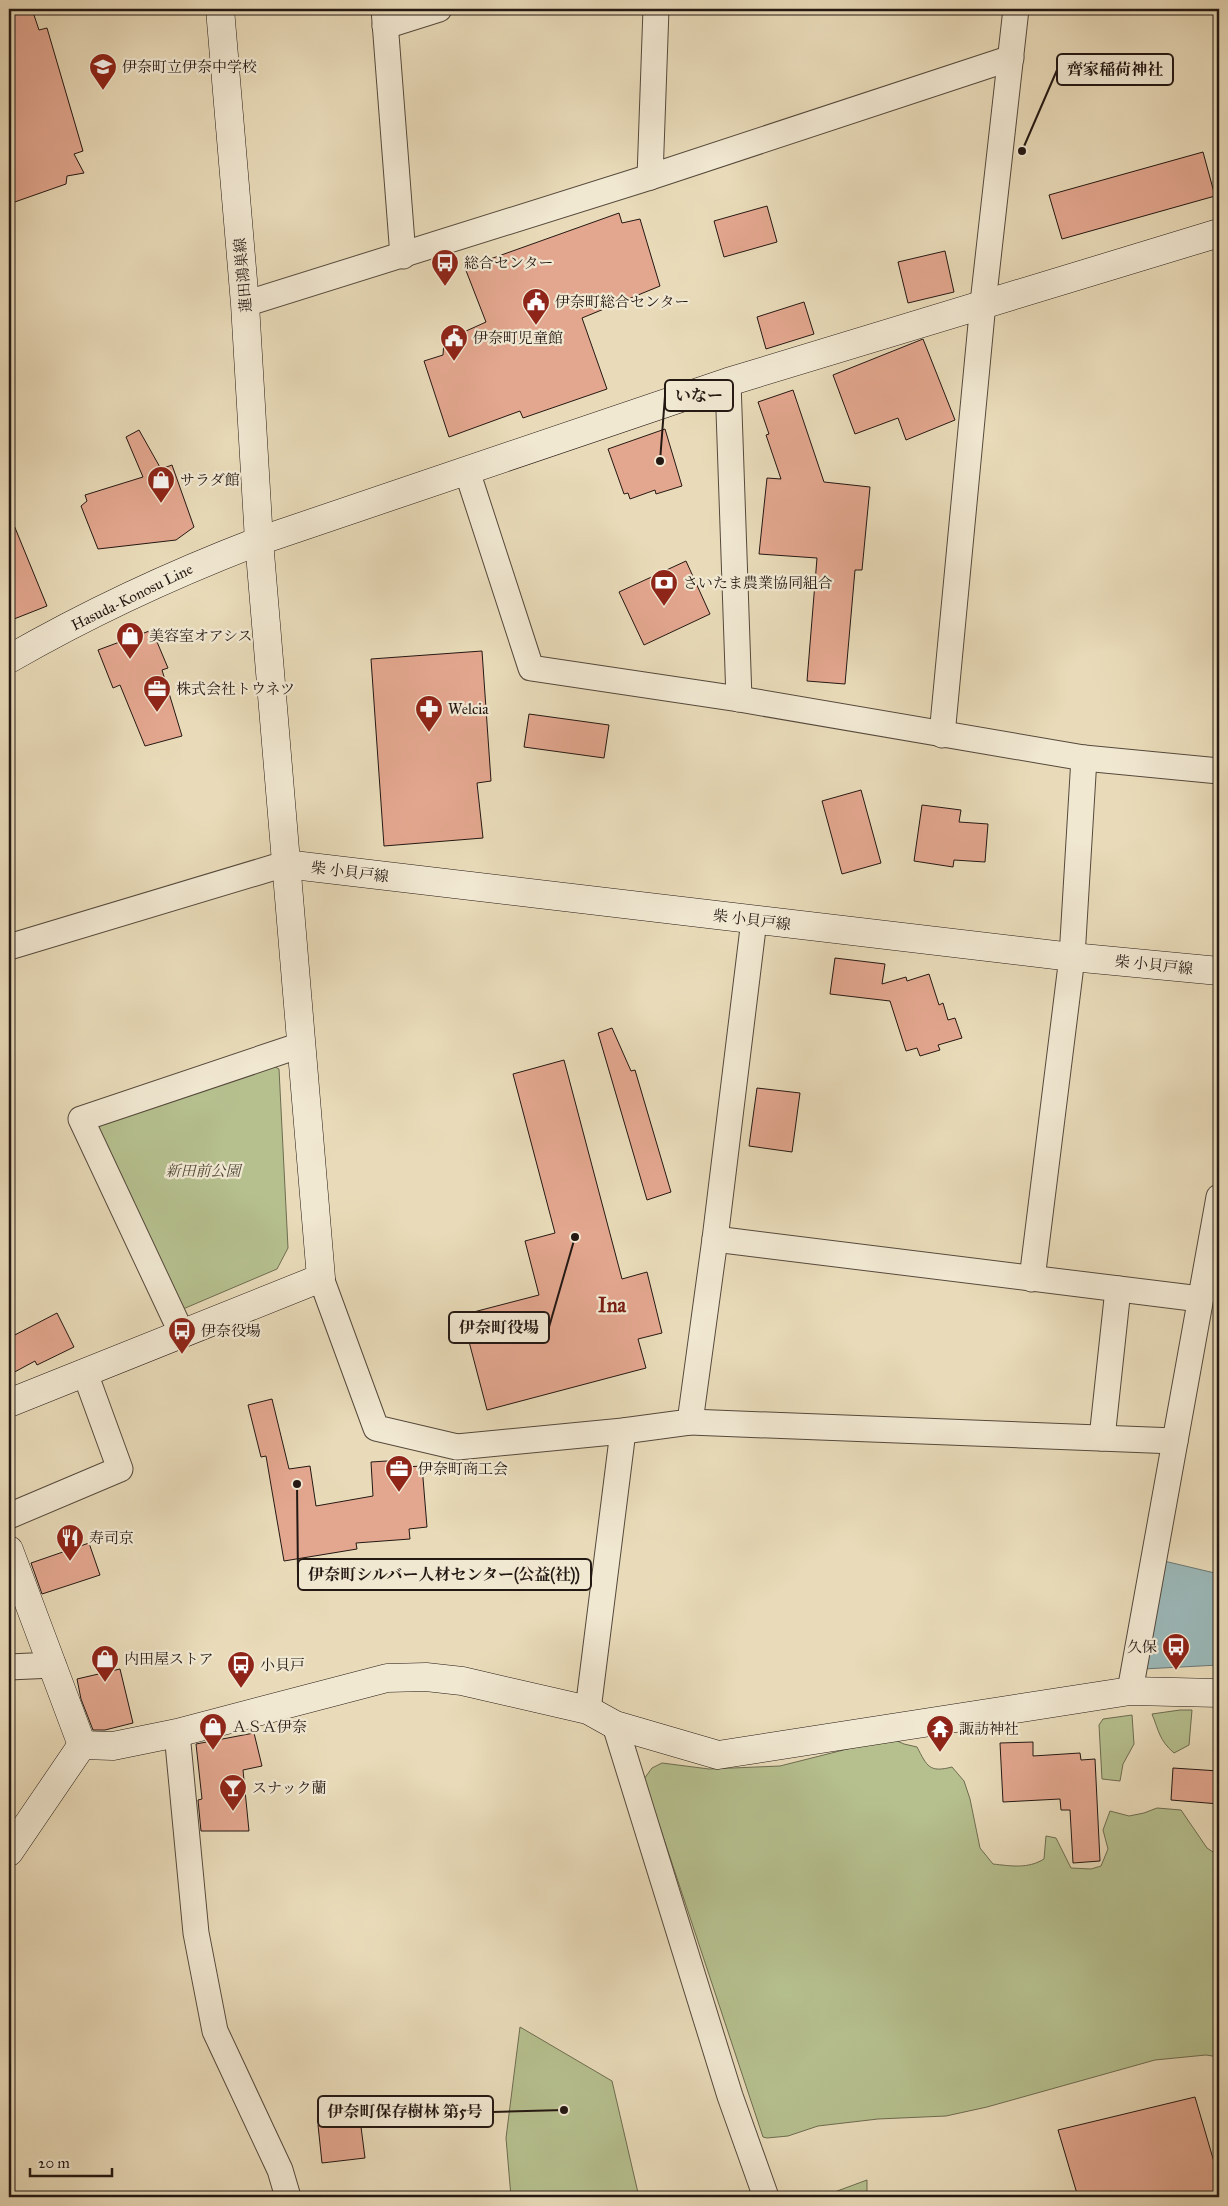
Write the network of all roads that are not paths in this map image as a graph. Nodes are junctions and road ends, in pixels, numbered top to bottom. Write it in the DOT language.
graph roads {
  1 [pos="220,9"];
  2 [pos="439,9"];
  3 [pos="656,9"];
  4 [pos="1016,9"];
  5 [pos="384,17"];
  6 [pos="1011,58"];
  7 [pos="650,176"];
  8 [pos="1219,233"];
  9 [pos="403,256"];
  10 [pos="983,303"];
  11 [pos="246,304"];
  12 [pos="728,382"];
  13 [pos="467,471"];
  14 [pos="259,541"];
  15 [pos="9,659"];
  16 [pos="739,699"];
  17 [pos="942,735"];
  18 [pos="1084,758"];
  19 [pos="1219,772"];
  20 [pos="285,864"];
  21 [pos="754,920"];
  22 [pos="9,947"];
  23 [pos="1072,957"];
  24 [pos="1219,971"];
  25 [pos="301,1045"];
  26 [pos="1219,1196"];
  27 [pos="715,1239"];
  28 [pos="321,1278"];
  29 [pos="1032,1279"];
  30 [pos="1118,1289"];
  31 [pos="1200,1299"];
  32 [pos="182,1334"];
  33 [pos="85,1373"];
  34 [pos="9,1403"];
  35 [pos="690,1422"];
  36 [pos="623,1431"];
  37 [pos="1102,1438"];
  38 [pos="1175,1441"];
  39 [pos="9,1516"];
  40 [pos="9,1550"];
  41 [pos="53,1665"];
  42 [pos="9,1667"];
  43 [pos="1130,1691"];
  44 [pos="1219,1693"];
  45 [pos="588,1710"];
  46 [pos="616,1725"];
  47 [pos="177,1732"];
  48 [pos="82,1745"];
  49 [pos="9,1852"];
  50 [pos="288,2197"];
  51 [pos="766,2197"];
  1 -- 11 [label="street, 蓮田鴻巣線"];
  2 -- 5 [label="street"];
  3 -- 7 [label="street"];
  4 -- 6 [label="street"];
  5 -- 9 [label="street"];
  6 -- 7 [label="street"];
  6 -- 10 [label="street"];
  7 -- 9 [label="street"];
  8 -- 10 [label="street, Hasuda-Konosu Line"];
  9 -- 11 [label="street"];
  10 -- 12 [label="street, Hasuda-Konosu Line"];
  10 -- 17 [label="street"];
  11 -- 14 [label="street, 蓮田鴻巣線"];
  12 -- 13 [label="street, Hasuda-Konosu Line"];
  12 -- 16 [label="street"];
  13 -- 14 [label="street, Hasuda-Konosu Line"];
  13 -- 16 [label="street"];
  14 -- 15 [label="street, Hasuda-Konosu Line"];
  14 -- 20 [label="street, 蓮田鴻巣線"];
  16 -- 17 [label="street"];
  17 -- 18 [label="street"];
  18 -- 19 [label="street"];
  18 -- 23 [label="street"];
  20 -- 21 [label="street, 柴 小貝戸線"];
  20 -- 22 [label="street"];
  20 -- 25 [label="street, 蓮田鴻巣線"];
  21 -- 23 [label="street, 柴 小貝戸線"];
  21 -- 27 [label="street"];
  23 -- 24 [label="street, 柴 小貝戸線"];
  23 -- 29 [label="street"];
  25 -- 28 [label="street, 蓮田鴻巣線"];
  25 -- 32 [label="street"];
  26 -- 31 [label="street"];
  27 -- 29 [label="street"];
  27 -- 35 [label="street"];
  28 -- 32 [label="street"];
  28 -- 36 [label="street"];
  29 -- 30 [label="street"];
  30 -- 31 [label="street"];
  30 -- 37 [label="street"];
  31 -- 38 [label="street"];
  32 -- 33 [label="street"];
  33 -- 34 [label="street"];
  33 -- 39 [label="street"];
  35 -- 36 [label="street"];
  35 -- 37 [label="street"];
  36 -- 45 [label="street"];
  37 -- 38 [label="street"];
  38 -- 43 [label="street"];
  40 -- 41 [label="street"];
  41 -- 42 [label="street"];
  41 -- 48 [label="street"];
  43 -- 44 [label="street"];
  43 -- 46 [label="street"];
  45 -- 46 [label="street"];
  45 -- 47 [label="street"];
  46 -- 51 [label="street"];
  47 -- 48 [label="street"];
  47 -- 50 [label="street"];
  48 -- 49 [label="street"];
}
